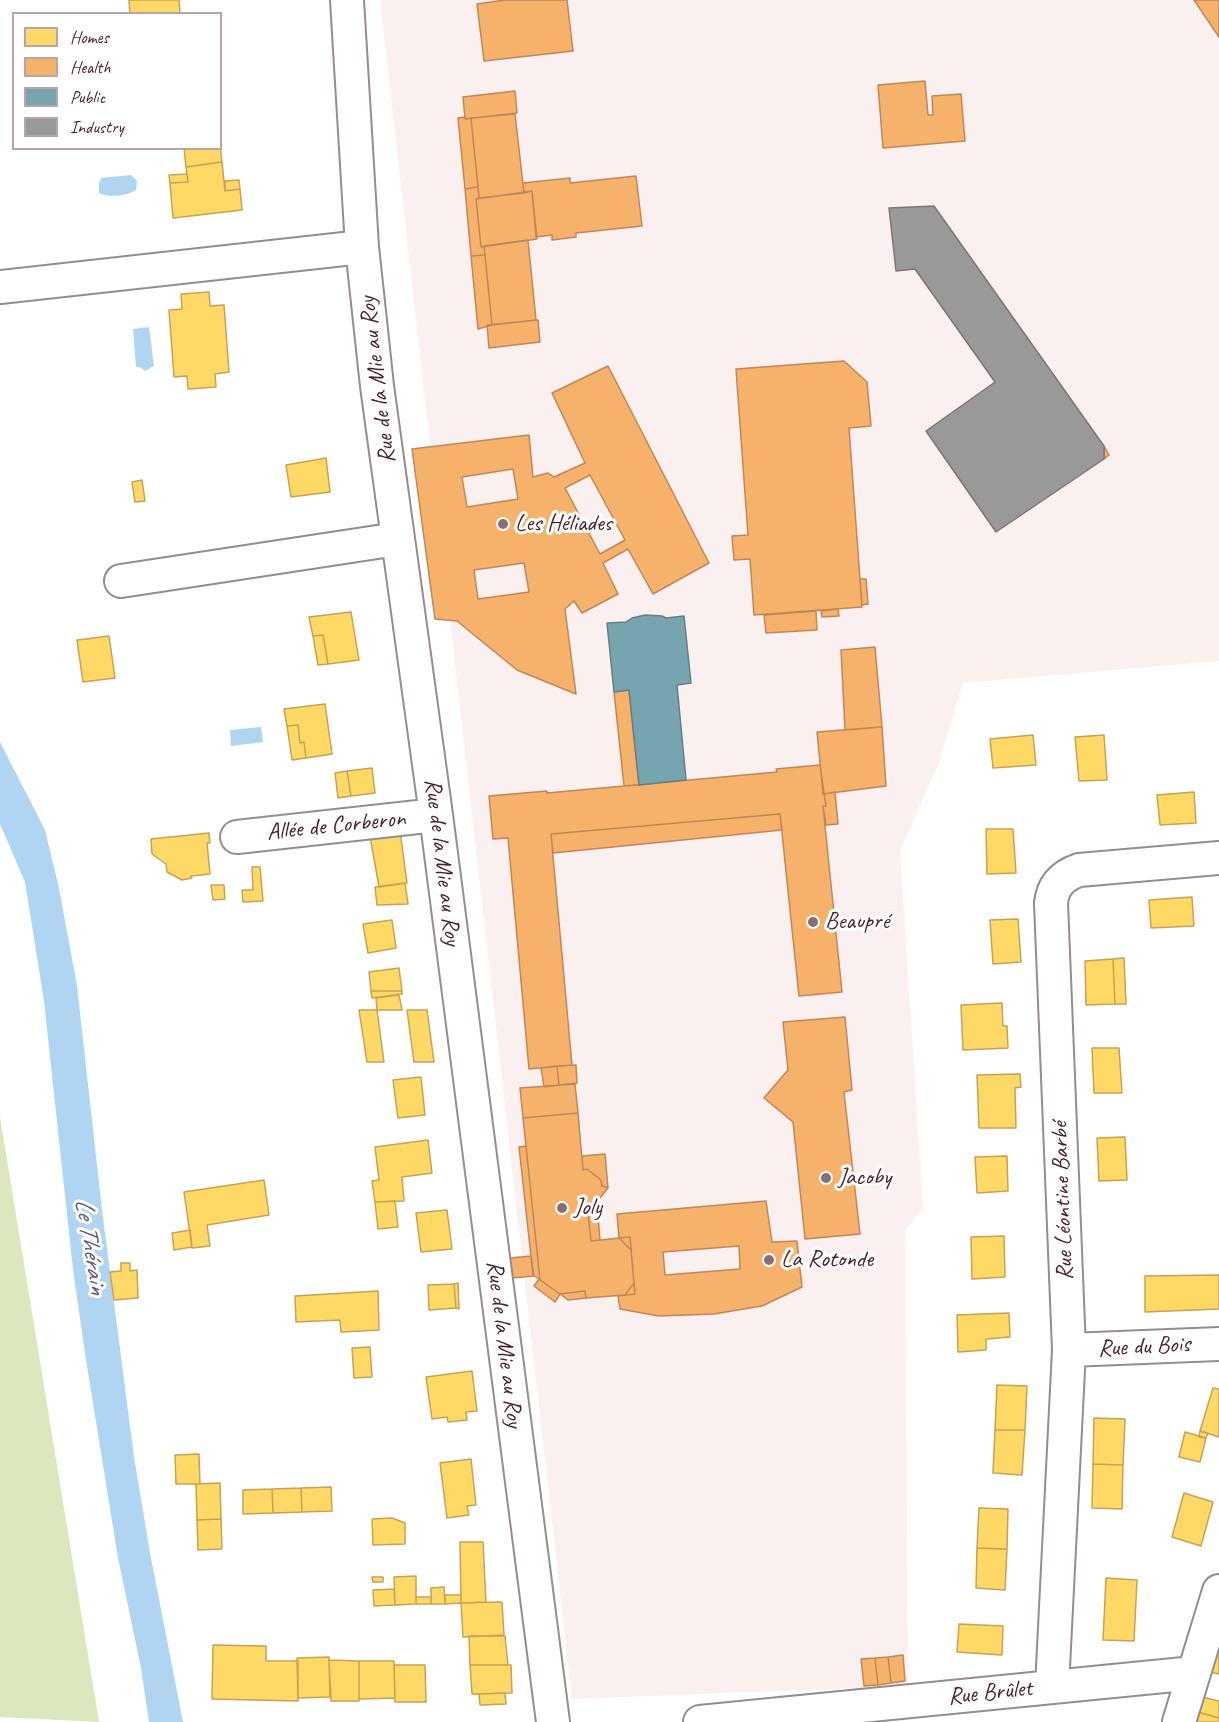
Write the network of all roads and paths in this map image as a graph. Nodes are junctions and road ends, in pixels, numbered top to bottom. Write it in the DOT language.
graph roads {
  1 [pos="347,0"];
  2 [pos="362,247"];
  3 [pos="0,287"];
  4 [pos="397,539"];
  5 [pos="121,581"];
  6 [pos="436,815"];
  7 [pos="237,837"];
  8 [pos="1219,858"];
  9 [pos="1219,1344"];
  10 [pos="1069,1350"];
  11 [pos="1219,1591"];
  12 [pos="1194,1673"];
  13 [pos="1052,1687"];
  14 [pos="553,1722"];
  15 [pos="700,1722"];
  16 [pos="1179,1722"];
  1 -- 2 [label="street, Rue de la Mie au Roy"];
  2 -- 3 [label="street"];
  2 -- 4 [label="street, Rue de la Mie au Roy"];
  4 -- 5 [label="street"];
  4 -- 6 [label="street, Rue de la Mie au Roy"];
  6 -- 7 [label="street, Allée de Corberon"];
  6 -- 14 [label="street, Rue de la Mie au Roy"];
  8 -- 10 [label="street, Rue Léontine Barbé"];
  9 -- 10 [label="street, Rue du Bois"];
  10 -- 13 [label="street, Rue Léontine Barbé"];
  11 -- 12 [label="street"];
  12 -- 13 [label="street, Rue Brûlet"];
  12 -- 16 [label="street"];
  13 -- 15 [label="street, Rue Brûlet"];
}
